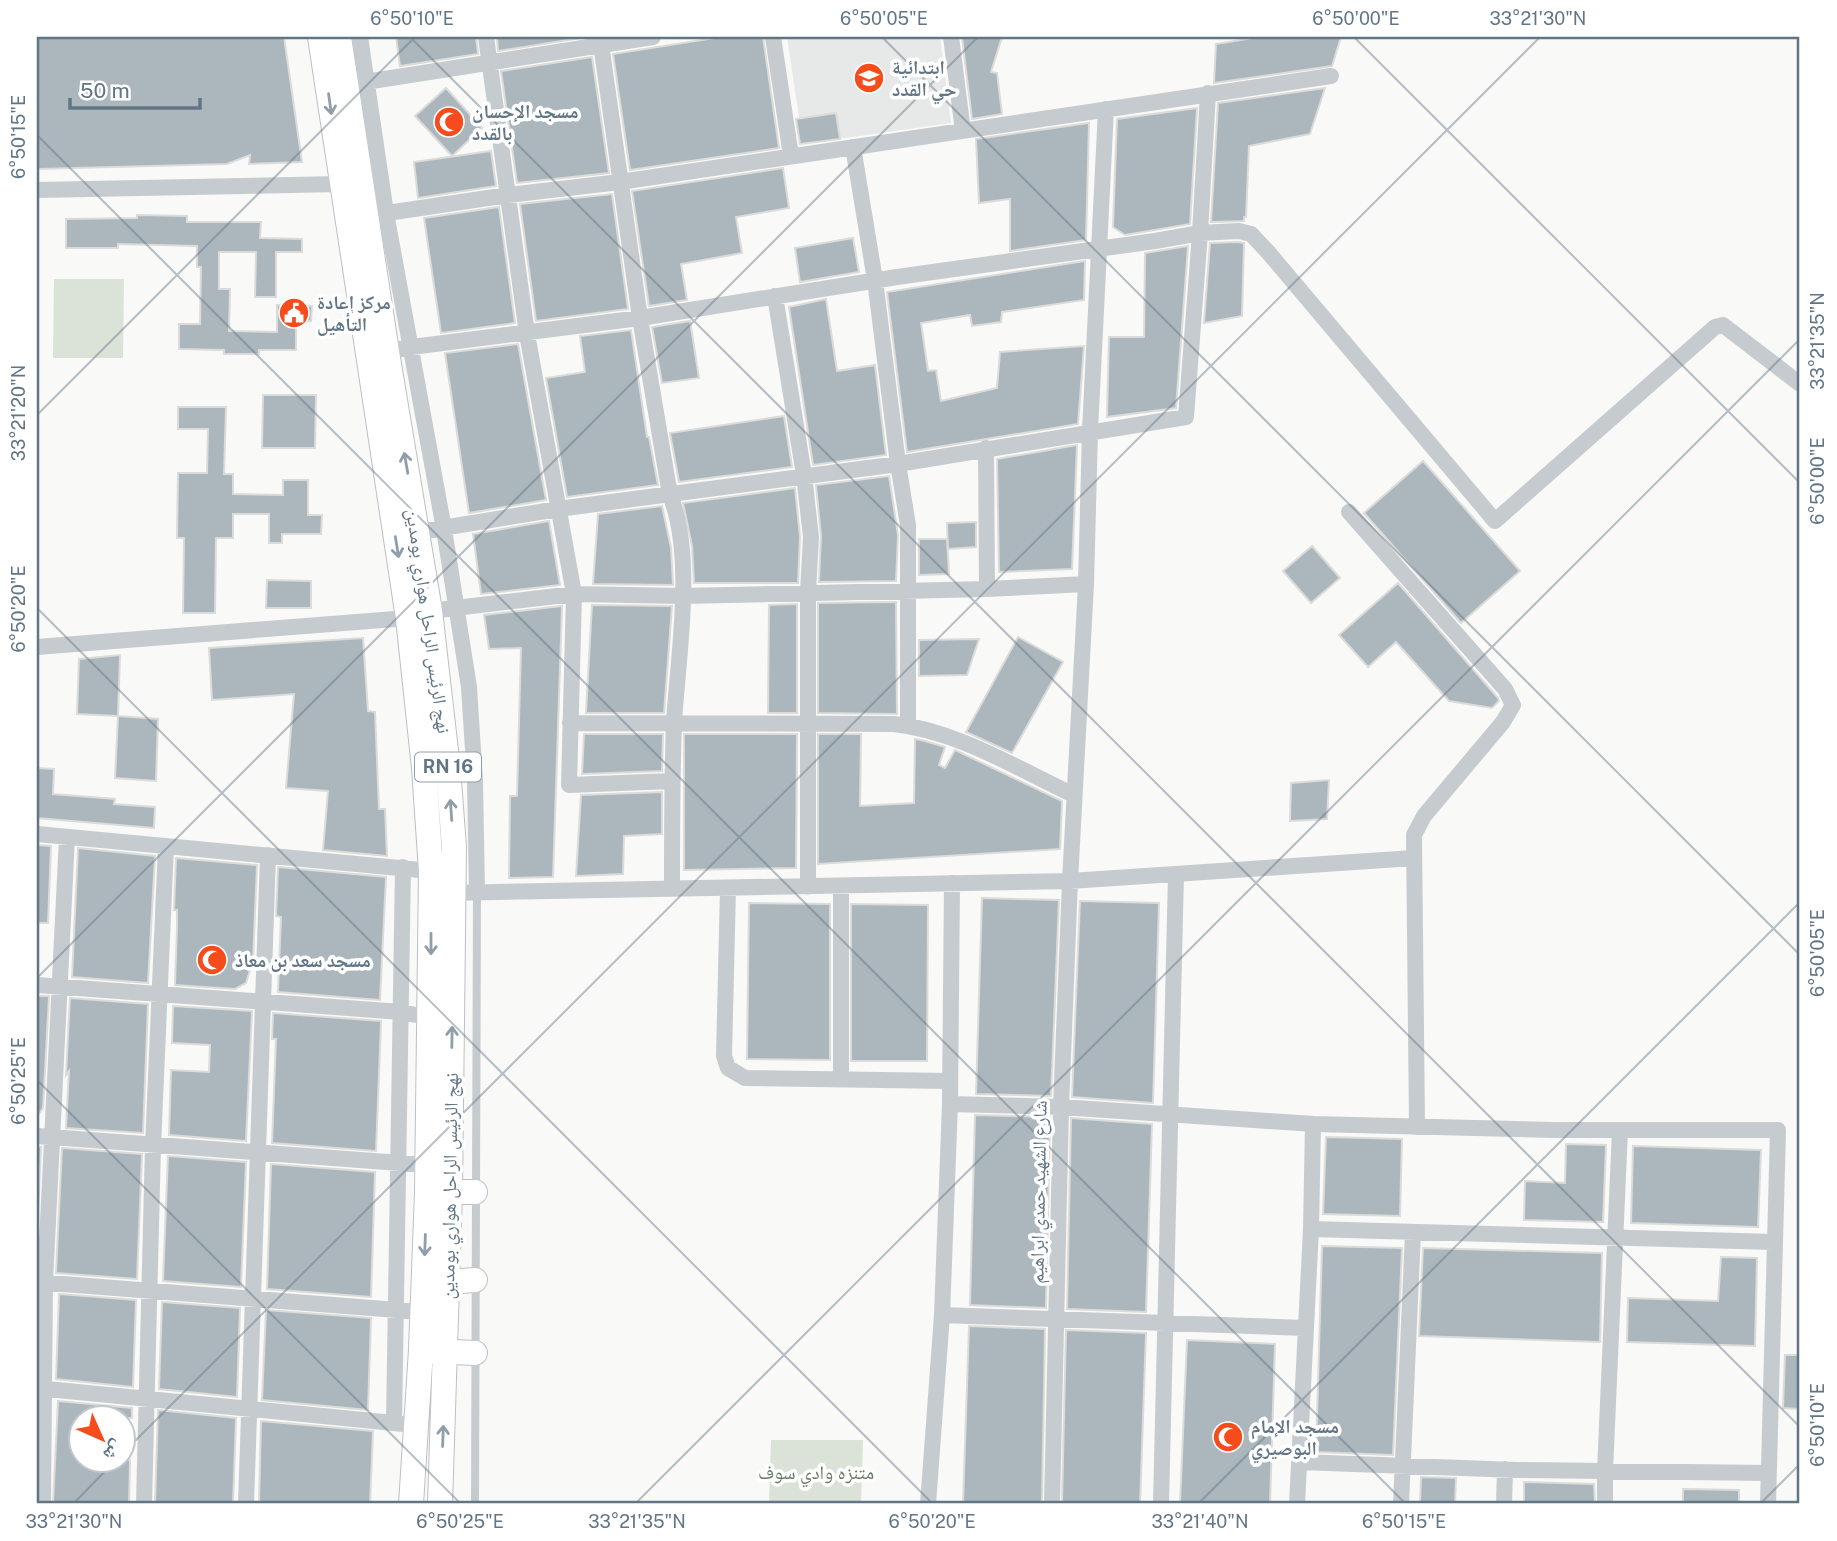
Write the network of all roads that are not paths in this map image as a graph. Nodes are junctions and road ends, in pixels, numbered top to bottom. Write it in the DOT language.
graph roads {
  1 [pos="320,37"];
  2 [pos="339,37"];
  3 [pos="360,37"];
  4 [pos="486,37"];
  5 [pos="653,37"];
  6 [pos="773,37"];
  7 [pos="951,37"];
  8 [pos="600,40"];
  9 [pos="490,61"];
  10 [pos="1331,76"];
  11 [pos="357,84"];
  12 [pos="1208,93"];
  13 [pos="1106,109"];
  14 [pos="963,131"];
  15 [pos="853,147"];
  16 [pos="791,156"];
  17 [pos="620,181"];
  18 [pos="341,184"];
  19 [pos="37,190"];
  20 [pos="508,195"];
  21 [pos="377,214"];
  22 [pos="1200,233"];
  23 [pos="1098,248"];
  24 [pos="875,280"];
  25 [pos="775,296"];
  26 [pos="640,318"];
  27 [pos="527,334"];
  28 [pos="388,350"];
  29 [pos="1800,384"];
  30 [pos="1090,431"];
  31 [pos="986,448"];
  32 [pos="898,464"];
  33 [pos="804,475"];
  34 [pos="670,495"];
  35 [pos="558,509"];
  36 [pos="1349,512"];
  37 [pos="444,529"];
  38 [pos="418,532"];
  39 [pos="1086,584"];
  40 [pos="909,589"];
  41 [pos="987,589"];
  42 [pos="808,592"];
  43 [pos="574,594"];
  44 [pos="682,596"];
  45 [pos="457,609"];
  46 [pos="419,614"];
  47 [pos="37,647"];
  48 [pos="570,723"];
  49 [pos="674,724"];
  50 [pos="809,724"];
  51 [pos="908,726"];
  52 [pos="673,781"];
  53 [pos="1074,794"];
  54 [pos="37,834"];
  55 [pos="67,838"];
  56 [pos="166,846"];
  57 [pos="268,855"];
  58 [pos="1415,858"];
  59 [pos="403,867"];
  60 [pos="1176,874"];
  61 [pos="1070,881"];
  62 [pos="952,883"];
  63 [pos="841,886"];
  64 [pos="448,887"];
  65 [pos="672,887"];
  66 [pos="808,887"];
  67 [pos="729,888"];
  68 [pos="37,985"];
  69 [pos="59,987"];
  70 [pos="160,996"];
  71 [pos="262,1002"];
  72 [pos="401,1012"];
  73 [pos="431,1018"];
  74 [pos="841,1078"];
  75 [pos="949,1081"];
  76 [pos="950,1104"];
  77 [pos="1061,1107"];
  78 [pos="1170,1115"];
  79 [pos="1313,1124"];
  80 [pos="1417,1127"];
  81 [pos="1620,1129"];
  82 [pos="44,1136"];
  83 [pos="153,1146"];
  84 [pos="258,1153"];
  85 [pos="399,1164"];
  86 [pos="427,1165"];
  87 [pos="438,1192"];
  88 [pos="475,1192"];
  89 [pos="1311,1229"];
  90 [pos="1413,1233"];
  91 [pos="1617,1238"];
  92 [pos="1774,1242"];
  93 [pos="475,1280"];
  94 [pos="41,1282"];
  95 [pos="447,1282"];
  96 [pos="150,1290"];
  97 [pos="253,1298"];
  98 [pos="396,1311"];
  99 [pos="423,1312"];
  100 [pos="942,1315"];
  101 [pos="1056,1320"];
  102 [pos="1164,1323"];
  103 [pos="1305,1328"];
  104 [pos="433,1351"];
  105 [pos="475,1353"];
  106 [pos="40,1389"];
  107 [pos="145,1399"];
  108 [pos="249,1410"];
  109 [pos="405,1424"];
  110 [pos="1300,1462"];
  111 [pos="1402,1466"];
  112 [pos="1505,1469"];
  113 [pos="1605,1471"];
  114 [pos="1768,1474"];
  115 [pos="43,1504"];
  116 [pos="144,1504"];
  117 [pos="246,1504"];
  118 [pos="411,1504"];
  119 [pos="440,1504"];
  120 [pos="475,1504"];
  121 [pos="928,1504"];
  122 [pos="1052,1504"];
  123 [pos="1161,1504"];
  124 [pos="1297,1504"];
  125 [pos="1401,1504"];
  126 [pos="1504,1504"];
  127 [pos="1605,1504"];
  128 [pos="1768,1504"];
  1 -- 18 [label="main road, نهج الرئيس الراحل هواري بومدين / RN 16, one-way"];
  2 -- 11 [label="main road, نهج الرئيس الراحل هواري بومدين / RN 16"];
  3 -- 11 [label="street"];
  4 -- 9 [label="street"];
  5 -- 8 [label="street"];
  6 -- 16 [label="street"];
  7 -- 14 [label="street"];
  8 -- 9 [label="street"];
  8 -- 17 [label="street"];
  9 -- 11 [label="street"];
  9 -- 20 [label="street"];
  10 -- 12 [label="street"];
  11 -- 21 [label="main road, نهج الرئيس الراحل هواري بومدين / RN 16"];
  12 -- 13 [label="street"];
  12 -- 22 [label="street"];
  13 -- 14 [label="street"];
  13 -- 23 [label="street, شارع الشهيد حمدي ابراهيم"];
  14 -- 15 [label="street"];
  15 -- 16 [label="street"];
  15 -- 24 [label="street"];
  16 -- 17 [label="street"];
  17 -- 20 [label="street"];
  17 -- 26 [label="street"];
  18 -- 19 [label="street"];
  18 -- 28 [label="main road, نهج الرئيس الراحل هواري بومدين / RN 16"];
  20 -- 21 [label="street"];
  20 -- 27 [label="street"];
  21 -- 28 [label="main road, نهج الرئيس الراحل هواري بومدين / RN 16"];
  22 -- 23 [label="street"];
  22 -- 29 [label="street"];
  22 -- 30 [label="street"];
  23 -- 24 [label="street"];
  23 -- 30 [label="street, شارع الشهيد حمدي ابراهيم"];
  24 -- 25 [label="street"];
  24 -- 32 [label="street"];
  25 -- 26 [label="street"];
  25 -- 33 [label="street"];
  26 -- 27 [label="street"];
  26 -- 34 [label="street"];
  27 -- 28 [label="street"];
  27 -- 35 [label="street"];
  28 -- 37 [label="street"];
  38 -- 28 [label="main road, نهج الرئيس الراحل هواري بومدين / RN 16, one-way"];
  28 -- 46 [label="main road, نهج الرئيس الراحل هواري بومدين / RN 16, one-way"];
  30 -- 31 [label="street"];
  30 -- 39 [label="street, شارع الشهيد حمدي ابراهيم"];
  31 -- 32 [label="street"];
  31 -- 41 [label="street"];
  32 -- 33 [label="street"];
  32 -- 40 [label="street"];
  33 -- 34 [label="street"];
  33 -- 42 [label="street"];
  34 -- 35 [label="street"];
  34 -- 44 [label="street"];
  35 -- 37 [label="street"];
  35 -- 43 [label="street"];
  36 -- 58 [label="street"];
  37 -- 38 [label="street"];
  37 -- 45 [label="street"];
  38 -- 46 [label="main road, نهج الرئيس الراحل هواري بومدين / RN 16"];
  39 -- 41 [label="street"];
  39 -- 53 [label="street, شارع الشهيد حمدي ابراهيم"];
  40 -- 41 [label="street"];
  40 -- 42 [label="street"];
  40 -- 51 [label="street"];
  42 -- 44 [label="street"];
  42 -- 50 [label="street"];
  43 -- 44 [label="street"];
  43 -- 45 [label="street"];
  43 -- 48 [label="street"];
  44 -- 49 [label="street"];
  45 -- 46 [label="street"];
  45 -- 64 [label="street"];
  46 -- 47 [label="street"];
  46 -- 64 [label="main road, نهج الرئيس الراحل هواري بومدين / RN 16"];
  48 -- 49 [label="street"];
  48 -- 52 [label="street"];
  49 -- 50 [label="street"];
  49 -- 52 [label="street"];
  50 -- 51 [label="street"];
  50 -- 66 [label="street"];
  51 -- 53 [label="street"];
  52 -- 65 [label="street"];
  53 -- 61 [label="street, شارع الشهيد حمدي ابراهيم"];
  54 -- 55 [label="street"];
  55 -- 56 [label="street"];
  55 -- 69 [label="street"];
  56 -- 57 [label="street"];
  56 -- 70 [label="street"];
  57 -- 59 [label="street"];
  57 -- 71 [label="street"];
  58 -- 60 [label="street"];
  58 -- 80 [label="street"];
  59 -- 64 [label="street"];
  59 -- 72 [label="street"];
  60 -- 61 [label="street"];
  60 -- 78 [label="street"];
  61 -- 62 [label="street"];
  61 -- 77 [label="street, شارع الشهيد حمدي ابراهيم"];
  62 -- 63 [label="street"];
  62 -- 75 [label="street"];
  63 -- 66 [label="street"];
  63 -- 74 [label="street"];
  64 -- 65 [label="street"];
  64 -- 73 [label="main road, نهج الرئيس الراحل هواري بومدين / RN 16, one-way"];
  87 -- 64 [label="main road, نهج الرئيس الراحل هواري بومدين / RN 16, one-way"];
  64 -- 88 [label="lane"];
  65 -- 67 [label="street"];
  66 -- 67 [label="street"];
  67 -- 74 [label="street"];
  68 -- 69 [label="street"];
  69 -- 70 [label="street"];
  69 -- 82 [label="street"];
  70 -- 71 [label="street"];
  70 -- 83 [label="street"];
  71 -- 72 [label="street"];
  71 -- 84 [label="street"];
  72 -- 73 [label="street"];
  72 -- 85 [label="street"];
  73 -- 86 [label="main road, نهج الرئيس الراحل هواري بومدين / RN 16"];
  74 -- 75 [label="street"];
  75 -- 76 [label="street"];
  76 -- 77 [label="street"];
  76 -- 100 [label="street"];
  77 -- 78 [label="street"];
  77 -- 101 [label="street, شارع الشهيد حمدي ابراهيم"];
  78 -- 79 [label="street"];
  78 -- 102 [label="street"];
  79 -- 80 [label="street"];
  79 -- 89 [label="street"];
  80 -- 81 [label="street"];
  81 -- 91 [label="street"];
  81 -- 92 [label="street"];
  82 -- 83 [label="street"];
  82 -- 94 [label="street"];
  83 -- 84 [label="street"];
  83 -- 96 [label="street"];
  84 -- 85 [label="street"];
  84 -- 97 [label="street"];
  85 -- 86 [label="street"];
  85 -- 98 [label="street"];
  86 -- 87 [label="main road, نهج الرئيس الراحل هواري بومدين / RN 16"];
  87 -- 88 [label="main road"];
  87 -- 95 [label="main road, نهج الرئيس الراحل هواري بومدين / RN 16"];
  87 -- 99 [label="main road, نهج الرئيس الراحل هواري بومدين / RN 16, one-way"];
  88 -- 93 [label="lane"];
  89 -- 90 [label="street"];
  89 -- 103 [label="street"];
  90 -- 91 [label="street"];
  90 -- 111 [label="street"];
  91 -- 92 [label="street"];
  91 -- 113 [label="street"];
  92 -- 114 [label="street"];
  93 -- 95 [label="main road"];
  93 -- 105 [label="lane"];
  94 -- 96 [label="street"];
  94 -- 106 [label="street"];
  95 -- 104 [label="main road, نهج الرئيس الراحل هواري بومدين / RN 16"];
  96 -- 97 [label="street"];
  96 -- 107 [label="street"];
  97 -- 98 [label="street"];
  97 -- 108 [label="street"];
  98 -- 99 [label="street"];
  98 -- 109 [label="street"];
  99 -- 104 [label="main road, نهج الرئيس الراحل هواري بومدين / RN 16"];
  100 -- 101 [label="street"];
  100 -- 121 [label="street"];
  101 -- 102 [label="street"];
  101 -- 122 [label="street, شارع الشهيد حمدي ابراهيم"];
  102 -- 103 [label="street"];
  102 -- 123 [label="street"];
  103 -- 110 [label="street"];
  104 -- 105 [label="main road"];
  104 -- 109 [label="main road, نهج الرئيس الراحل هواري بومدين / RN 16"];
  119 -- 104 [label="main road, نهج الرئيس الراحل هواري بومدين / RN 16, one-way"];
  105 -- 120 [label="lane"];
  106 -- 107 [label="street"];
  106 -- 115 [label="street"];
  107 -- 108 [label="street"];
  107 -- 116 [label="street"];
  108 -- 109 [label="street"];
  108 -- 117 [label="street"];
  109 -- 118 [label="main road, نهج الرئيس الراحل هواري بومدين / RN 16"];
  110 -- 111 [label="street"];
  110 -- 124 [label="street"];
  111 -- 112 [label="street"];
  111 -- 125 [label="street"];
  112 -- 113 [label="street"];
  112 -- 126 [label="street"];
  113 -- 114 [label="street"];
  113 -- 127 [label="street"];
  114 -- 128 [label="street"];
}
